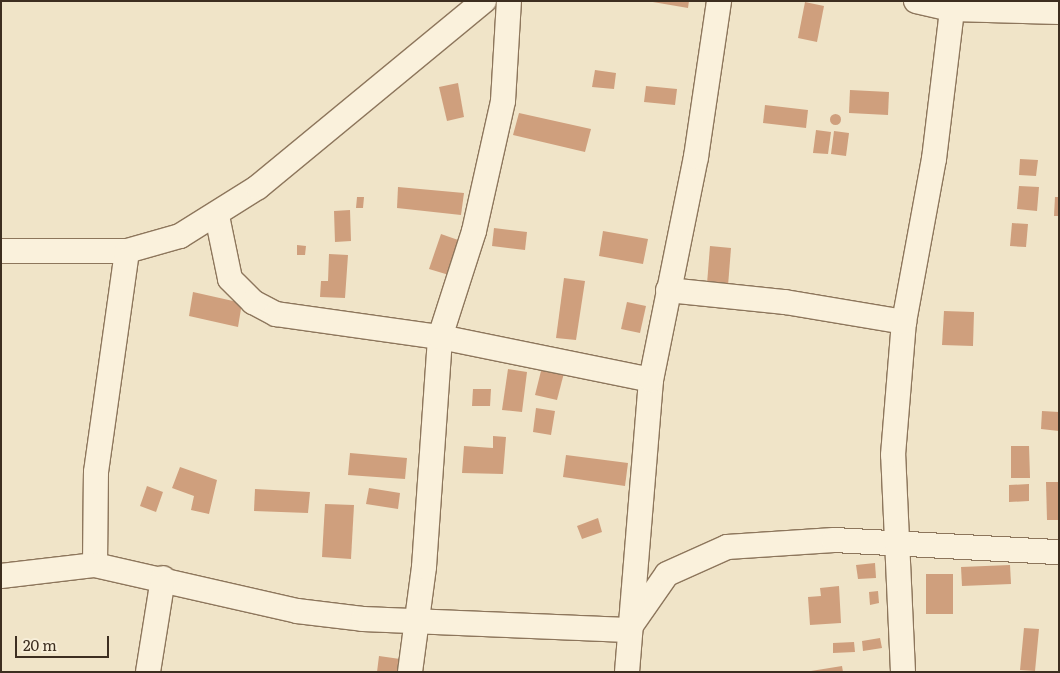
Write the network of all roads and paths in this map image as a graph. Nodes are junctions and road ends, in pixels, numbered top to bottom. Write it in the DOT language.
graph roads {
  1 [pos="484,1"];
  2 [pos="509,1"];
  3 [pos="719,1"];
  4 [pos="916,1"];
  5 [pos="952,5"];
  6 [pos="1059,12"];
  7 [pos="217,216"];
  8 [pos="127,251"];
  9 [pos="1,252"];
  10 [pos="668,290"];
  11 [pos="904,322"];
  12 [pos="440,337"];
  13 [pos="651,380"];
  14 [pos="897,546"];
  15 [pos="1059,552"];
  16 [pos="95,565"];
  17 [pos="1,576"];
  18 [pos="163,578"];
  19 [pos="416,621"];
  20 [pos="628,630"];
  21 [pos="148,672"];
  22 [pos="410,672"];
  23 [pos="627,672"];
  24 [pos="904,672"];
  1 -- 7 [label="street"];
  2 -- 12 [label="street"];
  3 -- 10 [label="street"];
  4 -- 5 [label="street"];
  5 -- 6 [label="street"];
  5 -- 11 [label="street"];
  7 -- 8 [label="street"];
  7 -- 12 [label="street"];
  8 -- 9 [label="street"];
  8 -- 16 [label="street"];
  10 -- 11 [label="street"];
  10 -- 13 [label="street"];
  11 -- 14 [label="street"];
  12 -- 13 [label="street"];
  12 -- 19 [label="street"];
  13 -- 20 [label="street"];
  14 -- 15 [label="street"];
  14 -- 20 [label="street"];
  14 -- 24 [label="street"];
  16 -- 17 [label="street"];
  16 -- 18 [label="street"];
  18 -- 19 [label="street"];
  18 -- 21 [label="street"];
  19 -- 20 [label="street"];
  19 -- 22 [label="street"];
  20 -- 23 [label="street"];
}
